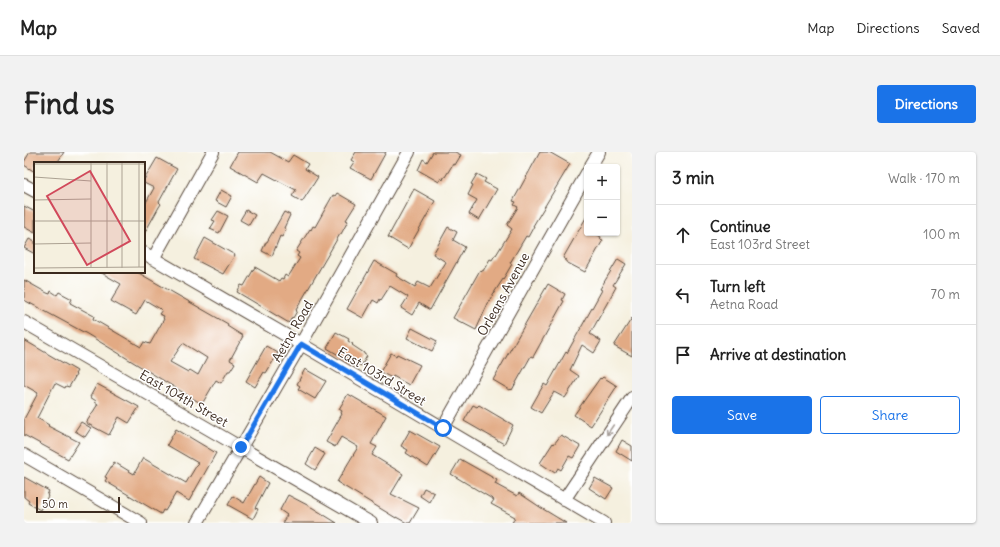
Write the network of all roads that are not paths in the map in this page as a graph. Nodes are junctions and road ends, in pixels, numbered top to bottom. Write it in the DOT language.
graph roads {
  1 [pos="213,152"];
  2 [pos="409,152"];
  3 [pos="599,152"];
  4 [pos="592,164"];
  5 [pos="584,178"];
  6 [pos="24,185"];
  7 [pos="34,190"];
  8 [pos="149,256"];
  9 [pos="24,322"];
  10 [pos="301,344"];
  11 [pos="632,398"];
  12 [pos="443,428"];
  13 [pos="241,447"];
  14 [pos="24,455"];
  15 [pos="564,500"];
  16 [pos="141,523"];
  17 [pos="197,523"];
  18 [pos="371,523"];
  19 [pos="604,523"];
  1 -- 8 [label="street"];
  2 -- 10 [label="street, Aetna Road"];
  3 -- 4 [label="street"];
  5 -- 12 [label="street, Orleans Avenue"];
  6 -- 7 [label="street"];
  8 -- 10 [label="street, East 103rd Street"];
  9 -- 13 [label="street, East 104th Street"];
  10 -- 12 [label="street, East 103rd Street"];
  10 -- 13 [label="street, Aetna Road"];
  11 -- 15 [label="street, one-way"];
  12 -- 15 [label="street, East 103rd Street"];
  13 -- 17 [label="street, Aetna Road"];
  13 -- 18 [label="street, East 104th Street"];
  14 -- 16 [label="street"];
  15 -- 19 [label="street, East 103rd Street"];
}
